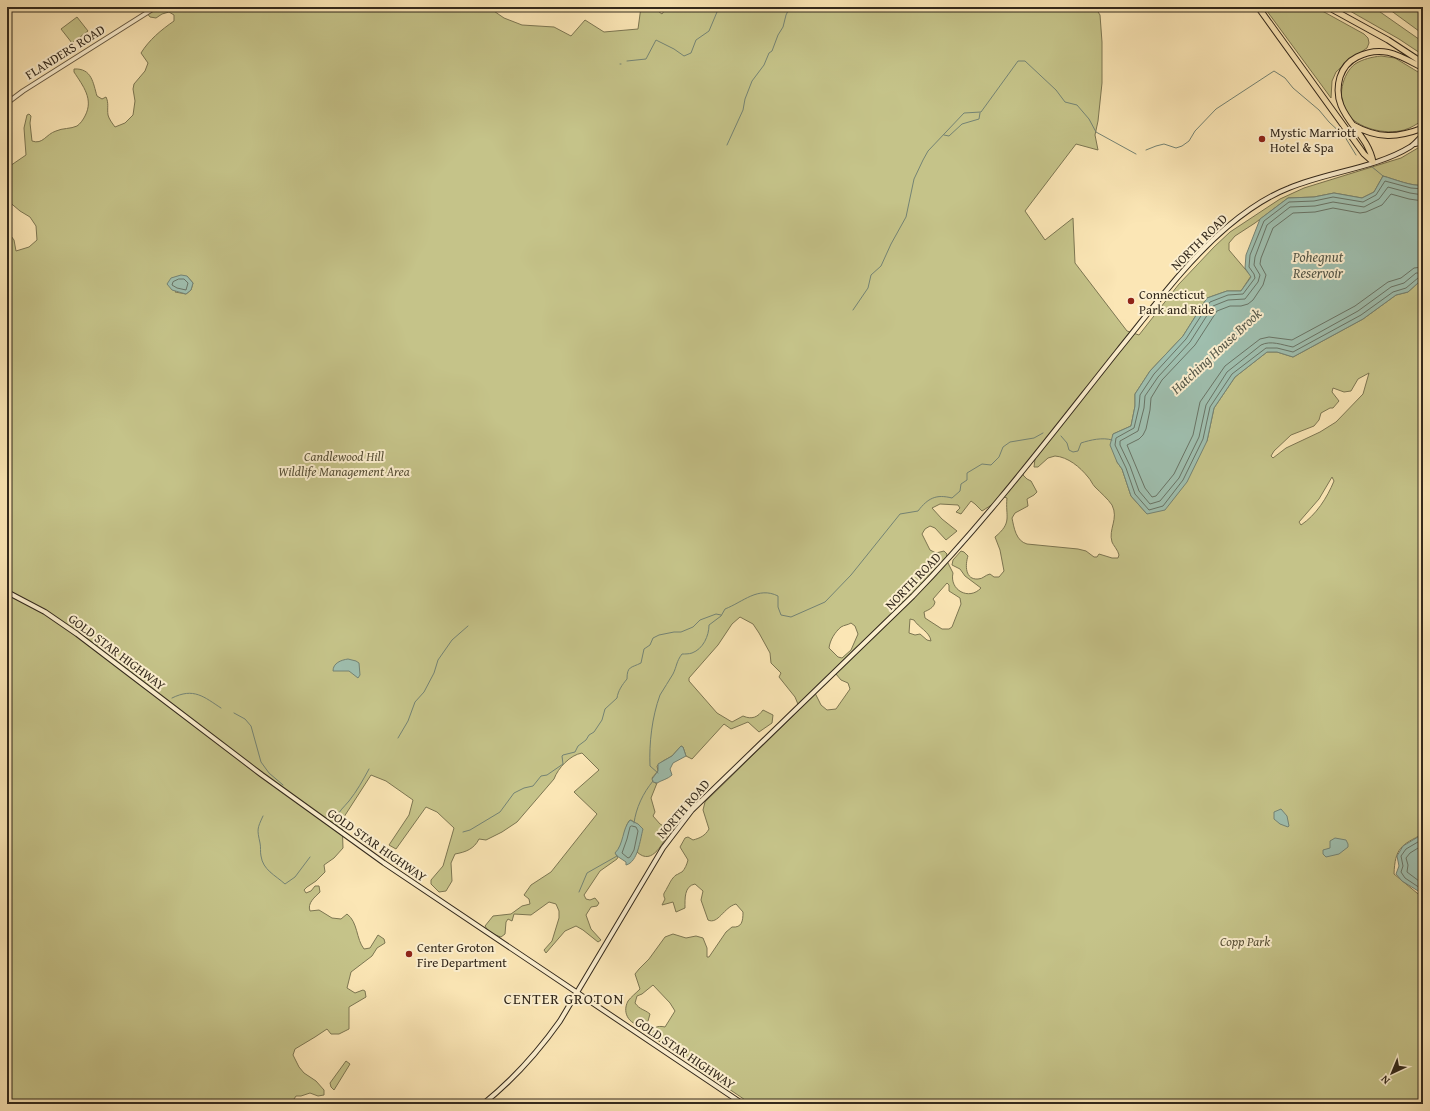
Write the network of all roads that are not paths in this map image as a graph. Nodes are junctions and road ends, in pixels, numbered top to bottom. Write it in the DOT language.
graph roads {
  1 [pos="156,7"];
  2 [pos="1258,7"];
  3 [pos="1328,7"];
  4 [pos="1423,63"];
  5 [pos="1423,68"];
  6 [pos="7,103"];
  7 [pos="1350,123"];
  8 [pos="1423,128"];
  9 [pos="1423,135"];
  10 [pos="1423,142"];
  11 [pos="1414,144"];
  12 [pos="1373,162"];
  13 [pos="7,592"];
  14 [pos="577,994"];
  15 [pos="483,1104"];
  16 [pos="743,1104"];
  1 -- 6 [label="street, FLANDERS ROAD"];
  2 -- 12 [label="highway"];
  3 -- 4 [label="highway"];
  5 -- 7 [label="highway"];
  7 -- 8 [label="highway"];
  7 -- 12 [label="highway"];
  9 -- 11 [label="main road, NORTH ROAD"];
  10 -- 11 [label="main road, NORTH ROAD"];
  11 -- 12 [label="main road, NORTH ROAD"];
  12 -- 14 [label="main road, NORTH ROAD"];
  13 -- 14 [label="main road, GOLD STAR HIGHWAY"];
  14 -- 15 [label="main road, NORTH ROAD"];
  14 -- 16 [label="main road, GOLD STAR HIGHWAY"];
}
